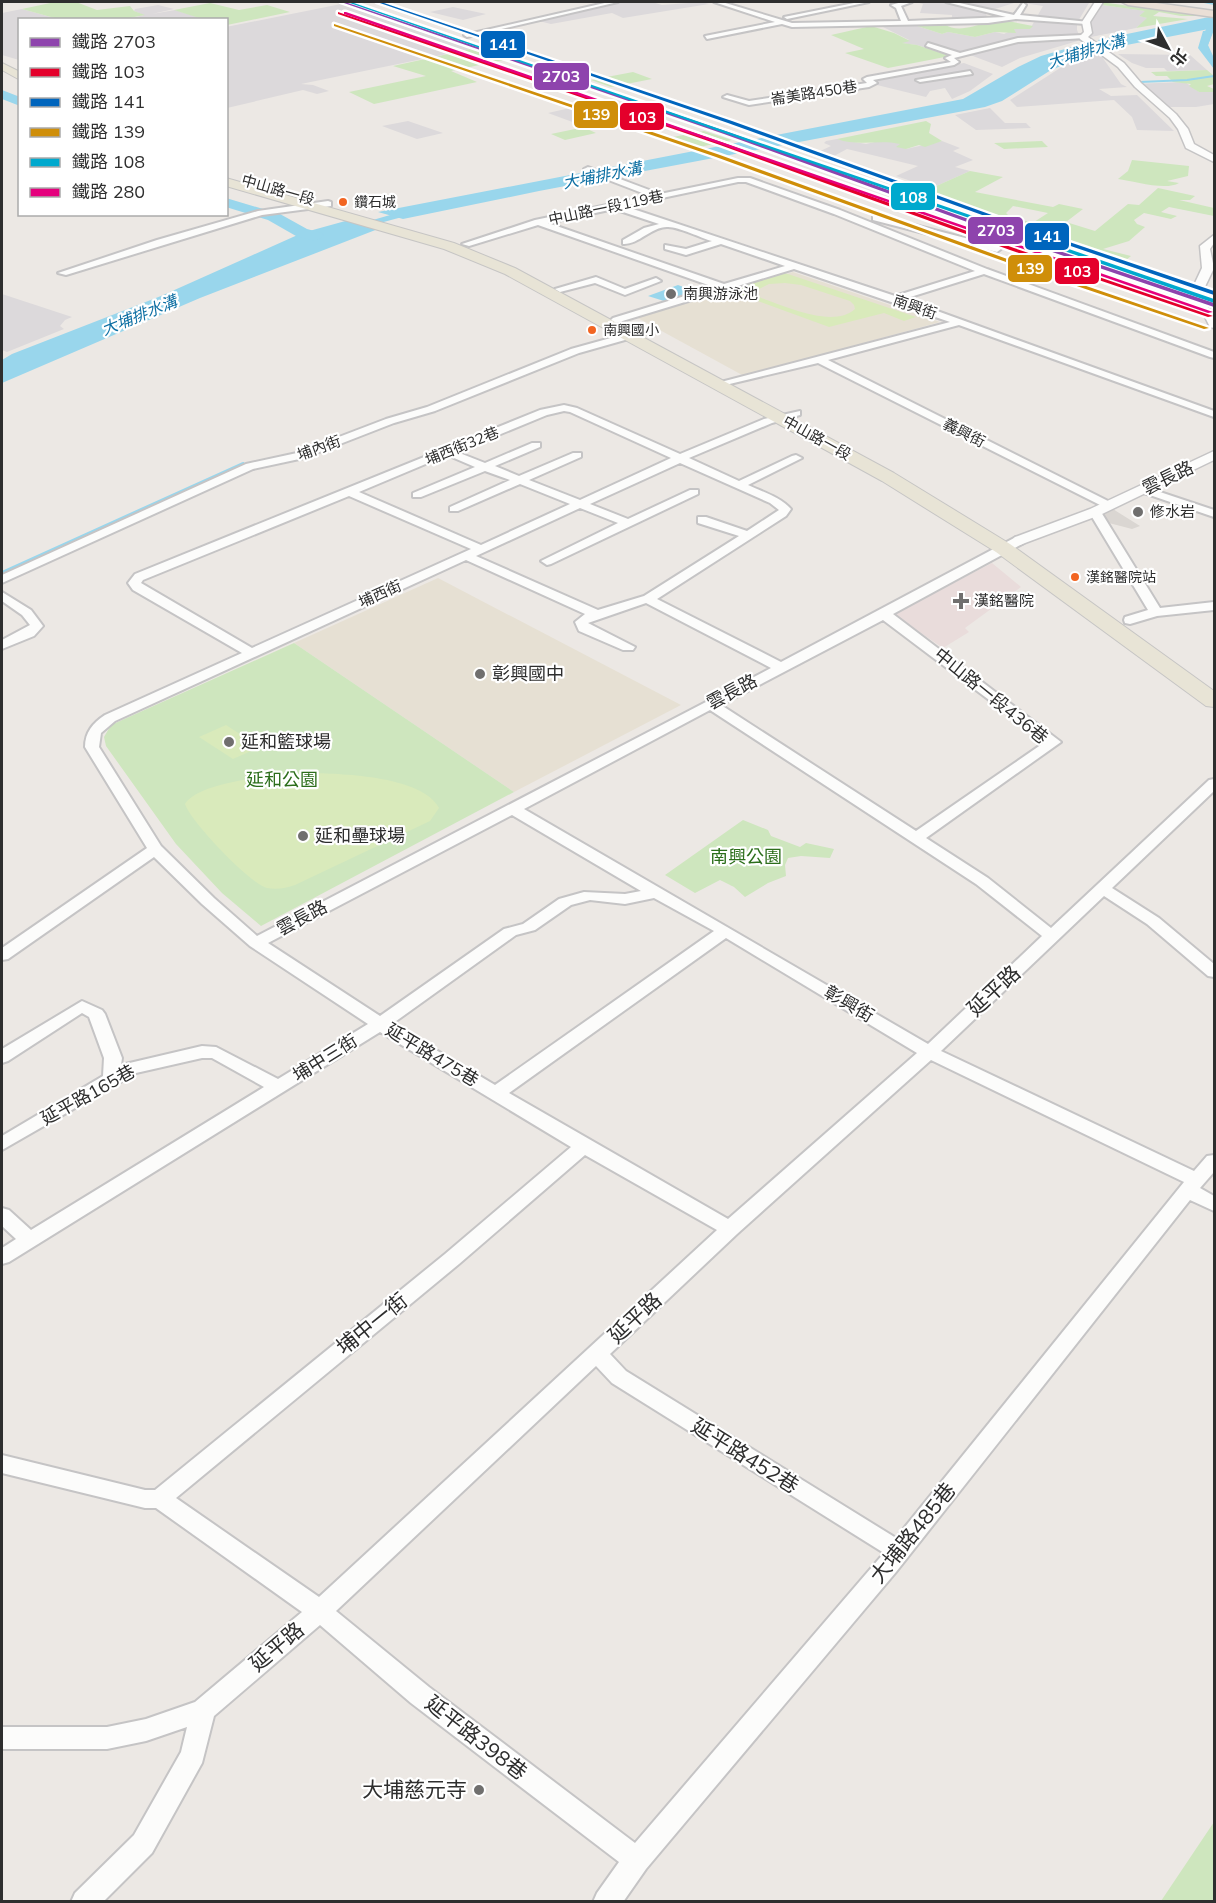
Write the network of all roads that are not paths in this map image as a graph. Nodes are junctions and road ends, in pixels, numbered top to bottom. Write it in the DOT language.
graph roads {
  1 [pos="615,2"];
  2 [pos="717,2"];
  3 [pos="866,2"];
  4 [pos="909,2"];
  5 [pos="949,2"];
  6 [pos="1099,2"];
  7 [pos="1128,2"];
  8 [pos="1154,2"];
  9 [pos="885,4"];
  10 [pos="1023,5"];
  11 [pos="895,6"];
  12 [pos="1213,13"];
  13 [pos="1016,17"];
  14 [pos="772,19"];
  15 [pos="1086,21"];
  16 [pos="905,22"];
  17 [pos="781,23"];
  18 [pos="467,35"];
  19 [pos="707,37"];
  20 [pos="1086,39"];
  21 [pos="928,45"];
  22 [pos="961,55"];
  23 [pos="2,60"];
  24 [pos="2,66"];
  25 [pos="18,67"];
  26 [pos="906,72"];
  27 [pos="970,73"];
  28 [pos="18,76"];
  29 [pos="927,79"];
  30 [pos="914,81"];
  31 [pos="727,97"];
  32 [pos="1215,159"];
  33 [pos="589,170"];
  34 [pos="228,176"];
  35 [pos="228,182"];
  36 [pos="660,197"];
  37 [pos="321,205"];
  38 [pos="614,206"];
  39 [pos="837,212"];
  40 [pos="538,222"];
  41 [pos="667,224"];
  42 [pos="396,226"];
  43 [pos="626,242"];
  44 [pos="720,242"];
  45 [pos="466,243"];
  46 [pos="1211,244"];
  47 [pos="668,247"];
  48 [pos="997,249"];
  49 [pos="1211,261"];
  50 [pos="793,266"];
  51 [pos="984,271"];
  52 [pos="63,273"];
  53 [pos="656,280"];
  54 [pos="723,287"];
  55 [pos="560,289"];
  56 [pos="895,299"];
  57 [pos="616,320"];
  58 [pos="961,322"];
  59 [pos="1215,324"];
  60 [pos="635,334"];
  61 [pos="1215,355"];
  62 [pos="820,360"];
  63 [pos="729,384"];
  64 [pos="1215,414"];
  65 [pos="788,415"];
  66 [pos="536,445"];
  67 [pos="448,452"];
  68 [pos="577,455"];
  69 [pos="1215,455"];
  70 [pos="681,458"];
  71 [pos="796,458"];
  72 [pos="485,467"];
  73 [pos="520,480"];
  74 [pos="739,485"];
  75 [pos="1145,490"];
  76 [pos="350,492"];
  77 [pos="694,492"];
  78 [pos="417,495"];
  79 [pos="579,503"];
  80 [pos="1101,508"];
  81 [pos="454,509"];
  82 [pos="1215,514"];
  83 [pos="702,520"];
  84 [pos="627,523"];
  85 [pos="748,535"];
  86 [pos="1012,544"];
  87 [pos="480,549"];
  88 [pos="466,556"];
  89 [pos="547,561"];
  90 [pos="2,579"];
  91 [pos="2,596"];
  92 [pos="648,599"];
  93 [pos="1215,606"];
  94 [pos="1156,612"];
  95 [pos="596,614"];
  96 [pos="884,614"];
  97 [pos="1130,620"];
  98 [pos="2,645"];
  99 [pos="628,647"];
  100 [pos="251,653"];
  101 [pos="780,667"];
  102 [pos="1215,682"];
  103 [pos="1215,700"];
  104 [pos="710,704"];
  105 [pos="1215,783"];
  106 [pos="512,808"];
  107 [pos="915,839"];
  108 [pos="155,849"];
  109 [pos="1102,888"];
  110 [pos="655,893"];
  111 [pos="725,931"];
  112 [pos="1053,936"];
  113 [pos="256,943"];
  114 [pos="2,954"];
  115 [pos="1215,972"];
  116 [pos="380,1024"];
  117 [pos="929,1052"];
  118 [pos="2,1057"];
  119 [pos="112,1077"];
  120 [pos="278,1087"];
  121 [pos="496,1093"];
  122 [pos="2,1144"];
  123 [pos="584,1146"];
  124 [pos="1215,1161"];
  125 [pos="1192,1185"];
  126 [pos="1215,1204"];
  127 [pos="2,1215"];
  128 [pos="730,1228"];
  129 [pos="29,1240"];
  130 [pos="2,1257"];
  131 [pos="597,1354"];
  132 [pos="2,1465"];
  133 [pos="160,1499"];
  134 [pos="899,1551"];
  135 [pos="320,1611"];
  136 [pos="203,1710"];
  137 [pos="2,1738"];
  138 [pos="637,1860"];
  139 [pos="84,1902"];
  140 [pos="606,1902"];
  1 -- 18 [label="street"];
  2 -- 14 [label="street"];
  3 -- 14 [label="street"];
  4 -- 11 [label="street"];
  5 -- 13 [label="street"];
  6 -- 15 [label="street"];
  7 -- 12 [label="highway"];
  8 -- 12 [label="highway"];
  9 -- 11 [label="street"];
  10 -- 13 [label="street"];
  11 -- 16 [label="street"];
  13 -- 15 [label="street"];
  13 -- 16 [label="street"];
  14 -- 17 [label="street"];
  15 -- 20 [label="street"];
  16 -- 17 [label="street"];
  17 -- 19 [label="street"];
  20 -- 22 [label="street, 崙美路450巷"];
  20 -- 32 [label="street"];
  21 -- 22 [label="street"];
  22 -- 26 [label="street, 崙美路450巷"];
  23 -- 25 [label="main road"];
  24 -- 28 [label="main road"];
  26 -- 29 [label="street"];
  26 -- 31 [label="street, 崙美路450巷"];
  27 -- 29 [label="street"];
  29 -- 30 [label="street"];
  33 -- 36 [label="street"];
  34 -- 37 [label="main road, 中山路一段"];
  35 -- 37 [label="main road, 中山路一段"];
  36 -- 38 [label="street, 中山路一段119巷"];
  36 -- 39 [label="street, 中山路一段119巷"];
  37 -- 42 [label="main road, 中山路一段"];
  37 -- 52 [label="street"];
  38 -- 40 [label="street, 中山路一段119巷"];
  38 -- 41 [label="street, 南興街"];
  39 -- 48 [label="street"];
  39 -- 51 [label="street"];
  40 -- 45 [label="street, 中山路一段119巷"];
  40 -- 54 [label="street"];
  41 -- 43 [label="street"];
  41 -- 44 [label="street, 南興街"];
  42 -- 45 [label="main road, 中山路一段"];
  42 -- 60 [label="main road, 中山路一段"];
  44 -- 47 [label="street"];
  44 -- 50 [label="street, 南興街"];
  45 -- 55 [label="main road, 中山路一段"];
  46 -- 49 [label="street"];
  49 -- 59 [label="street"];
  50 -- 54 [label="street"];
  50 -- 56 [label="street, 南興街"];
  51 -- 56 [label="street"];
  51 -- 61 [label="street"];
  53 -- 55 [label="street"];
  54 -- 57 [label="street"];
  55 -- 57 [label="main road, 中山路一段"];
  56 -- 58 [label="street, 南興街"];
  57 -- 60 [label="main road, 中山路一段"];
  58 -- 62 [label="street"];
  58 -- 64 [label="street, 南興街"];
  60 -- 63 [label="main road, 中山路一段"];
  60 -- 90 [label="street, 埔內街"];
  62 -- 63 [label="street"];
  62 -- 80 [label="street, 義興街"];
  63 -- 65 [label="main road, 中山路一段"];
  65 -- 70 [label="street, 埔西街"];
  65 -- 86 [label="main road, 中山路一段"];
  66 -- 72 [label="street"];
  67 -- 70 [label="street, 埔西街32巷"];
  67 -- 72 [label="street"];
  67 -- 76 [label="street, 埔西街32巷"];
  68 -- 73 [label="street"];
  69 -- 75 [label="street, 雲長路"];
  70 -- 74 [label="street, 埔西街32巷"];
  70 -- 79 [label="street, 埔西街"];
  71 -- 74 [label="street"];
  72 -- 73 [label="street"];
  72 -- 78 [label="street"];
  73 -- 79 [label="street"];
  73 -- 81 [label="street"];
  74 -- 85 [label="street, 埔西街32巷"];
  75 -- 80 [label="street, 雲長路"];
  75 -- 82 [label="street"];
  76 -- 87 [label="street"];
  76 -- 100 [label="street, 埔西街32巷"];
  77 -- 84 [label="street"];
  79 -- 84 [label="street"];
  79 -- 87 [label="street, 埔西街"];
  80 -- 86 [label="street, 雲長路"];
  80 -- 94 [label="street"];
  83 -- 85 [label="street"];
  84 -- 89 [label="street"];
  85 -- 92 [label="street"];
  86 -- 96 [label="street, 雲長路"];
  86 -- 97 [label="main road, 中山路一段"];
  86 -- 103 [label="main road, 中山路一段"];
  87 -- 88 [label="street, 埔西街"];
  88 -- 95 [label="street"];
  88 -- 100 [label="street, 埔西街"];
  91 -- 98 [label="street"];
  92 -- 95 [label="street"];
  92 -- 101 [label="street"];
  93 -- 94 [label="street"];
  94 -- 97 [label="street"];
  95 -- 99 [label="street"];
  96 -- 101 [label="street, 雲長路"];
  96 -- 107 [label="street, 中山路一段436巷"];
  97 -- 102 [label="main road, 中山路一段"];
  100 -- 108 [label="street, 埔西街"];
  101 -- 104 [label="street, 雲長路"];
  104 -- 106 [label="street, 雲長路"];
  104 -- 107 [label="street"];
  105 -- 109 [label="street, 延平路"];
  106 -- 110 [label="street, 彰興街"];
  106 -- 113 [label="street, 雲長路"];
  107 -- 112 [label="street"];
  108 -- 113 [label="street, 延平路475巷"];
  108 -- 114 [label="street"];
  109 -- 112 [label="street, 延平路"];
  109 -- 115 [label="street"];
  110 -- 111 [label="street, 彰興街"];
  110 -- 116 [label="street, 埔中三街"];
  111 -- 117 [label="street, 彰興街"];
  111 -- 121 [label="street"];
  112 -- 117 [label="street, 延平路"];
  113 -- 116 [label="street, 延平路475巷"];
  116 -- 120 [label="street, 埔中三街"];
  116 -- 121 [label="street, 延平路475巷"];
  117 -- 125 [label="street, 彰興街"];
  117 -- 128 [label="street, 延平路"];
  118 -- 119 [label="street"];
  119 -- 120 [label="street, 延平路165巷"];
  119 -- 122 [label="street, 延平路165巷"];
  120 -- 129 [label="street, 埔中三街"];
  121 -- 123 [label="street, 延平路475巷"];
  123 -- 128 [label="street, 延平路475巷"];
  123 -- 133 [label="street, 埔中一街"];
  124 -- 125 [label="street, 大埔路485巷"];
  125 -- 126 [label="street, 彰興街"];
  125 -- 134 [label="street, 大埔路485巷"];
  127 -- 129 [label="street"];
  128 -- 131 [label="street, 延平路"];
  129 -- 130 [label="street, 埔中三街"];
  131 -- 134 [label="street, 延平路452巷"];
  131 -- 135 [label="street, 延平路"];
  132 -- 133 [label="street"];
  133 -- 135 [label="street, 延平路398巷"];
  134 -- 138 [label="street, 大埔路485巷"];
  135 -- 136 [label="street, 延平路"];
  135 -- 138 [label="street, 延平路398巷"];
  136 -- 137 [label="street, 延平路"];
  136 -- 139 [label="street"];
  138 -- 140 [label="street, 大埔路485巷"];
}
